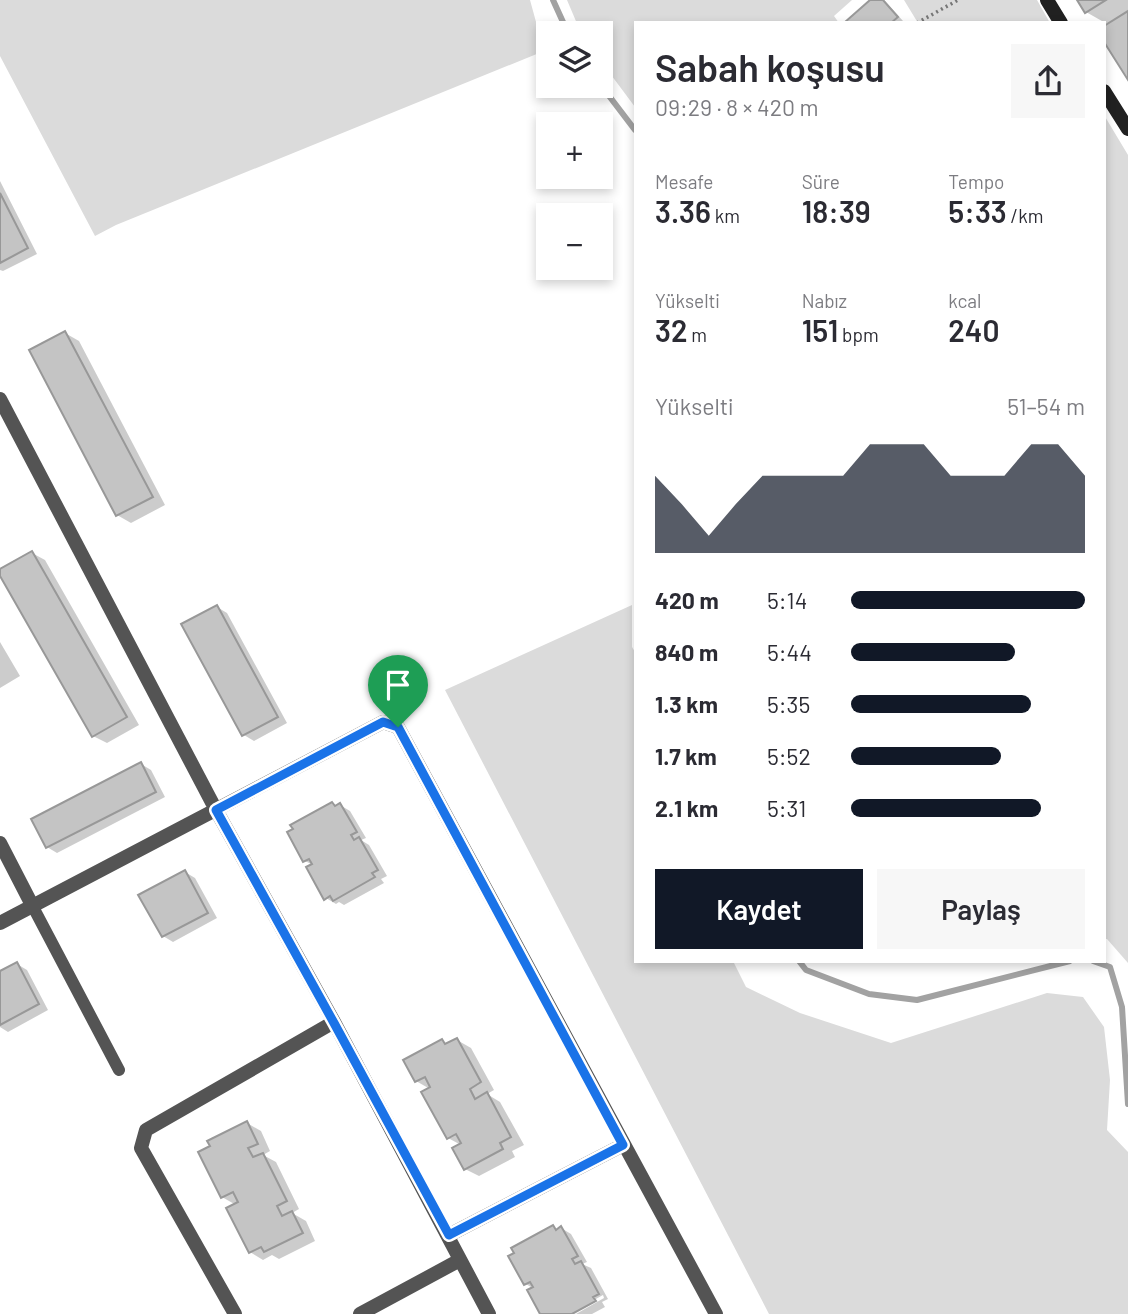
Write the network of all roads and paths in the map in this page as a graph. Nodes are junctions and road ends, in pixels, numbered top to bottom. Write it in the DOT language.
graph roads {
  1 [pos="958,0"];
  2 [pos="1047,0"];
  3 [pos="921,21"];
  4 [pos="1060,21"];
  5 [pos="1106,94"];
  6 [pos="1128,129"];
  7 [pos="0,399"];
  8 [pos="216,810"];
  9 [pos="0,843"];
  10 [pos="32,905"];
  11 [pos="0,923"];
  12 [pos="334,1023"];
  13 [pos="119,1070"];
  14 [pos="623,1145"];
  15 [pos="449,1235"];
  16 [pos="460,1260"];
  17 [pos="235,1314"];
  18 [pos="360,1314"];
  19 [pos="489,1314"];
  20 [pos="716,1314"];
  1 -- 3 [label="path"];
  2 -- 4 [label="street"];
  5 -- 6 [label="street"];
  7 -- 8 [label="street"];
  8 -- 10 [label="street"];
  8 -- 12 [label="street"];
  8 -- 14 [label="street"];
  9 -- 10 [label="street"];
  10 -- 11 [label="street"];
  10 -- 13 [label="lane"];
  12 -- 15 [label="street"];
  12 -- 17 [label="street"];
  14 -- 15 [label="street"];
  14 -- 20 [label="street"];
  15 -- 16 [label="street"];
  16 -- 18 [label="street"];
  16 -- 19 [label="street"];
}
